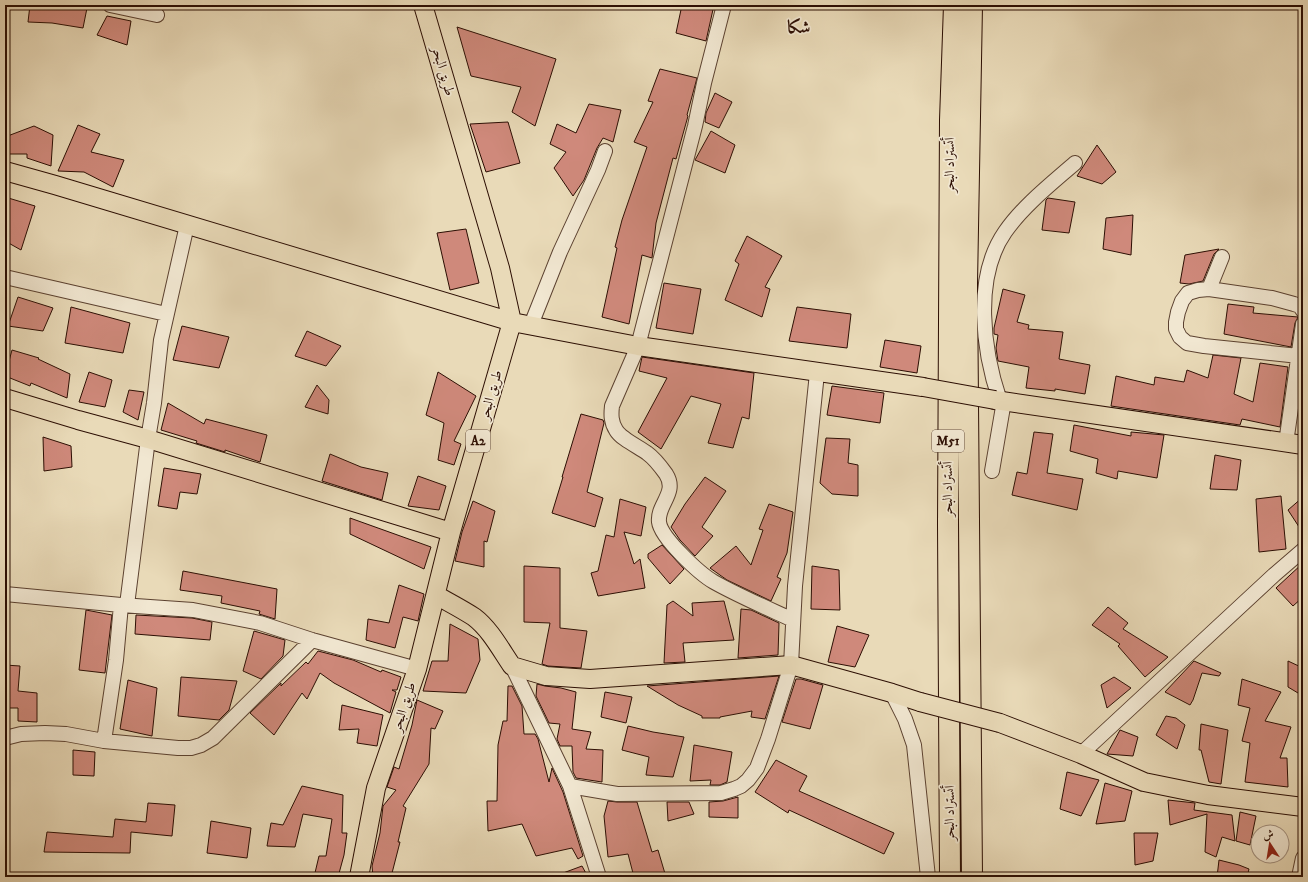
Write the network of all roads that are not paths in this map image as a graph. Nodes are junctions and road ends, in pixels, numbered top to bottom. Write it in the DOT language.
graph roads {
  1 [pos="110,5"];
  2 [pos="423,5"];
  3 [pos="724,5"];
  4 [pos="954,5"];
  5 [pos="972,5"];
  6 [pos="157,15"];
  7 [pos="605,151"];
  8 [pos="1075,163"];
  9 [pos="5,171"];
  10 [pos="187,225"];
  11 [pos="1222,257"];
  12 [pos="5,277"];
  13 [pos="1210,289"];
  14 [pos="1303,311"];
  15 [pos="166,314"];
  16 [pos="512,322"];
  17 [pos="1303,324"];
  18 [pos="531,325"];
  19 [pos="638,346"];
  20 [pos="1298,356"];
  21 [pos="817,373"];
  22 [pos="5,398"];
  23 [pos="1000,401"];
  24 [pos="148,439"];
  25 [pos="1295,444"];
  26 [pos="992,471"];
  27 [pos="451,532"];
  28 [pos="1303,550"];
  29 [pos="5,594"];
  30 [pos="436,595"];
  31 [pos="124,605"];
  32 [pos="793,620"];
  33 [pos="312,640"];
  34 [pos="791,665"];
  35 [pos="512,666"];
  36 [pos="417,669"];
  37 [pos="892,692"];
  38 [pos="5,738"];
  39 [pos="104,741"];
  40 [pos="1081,754"];
  41 [pos="570,786"];
  42 [pos="1303,807"];
  43 [pos="1303,858"];
  44 [pos="359,877"];
  45 [pos="599,877"];
  46 [pos="928,877"];
  47 [pos="950,877"];
  48 [pos="972,877"];
  49 [pos="1299,877"];
  1 -- 6 [label="street"];
  2 -- 16 [label="main road, طريق البحر / A2"];
  3 -- 19 [label="street"];
  4 -- 47 [label="highway, أتستراد البحر / M51"];
  5 -- 48 [label="highway, أتستراد البحر / M51"];
  7 -- 18 [label="street"];
  8 -- 23 [label="street"];
  9 -- 10 [label="main road"];
  10 -- 15 [label="street"];
  10 -- 16 [label="main road"];
  11 -- 13 [label="street"];
  12 -- 15 [label="street"];
  13 -- 14 [label="street"];
  13 -- 20 [label="street"];
  15 -- 24 [label="street"];
  16 -- 18 [label="main road"];
  16 -- 27 [label="main road, طريق البحر / A2"];
  17 -- 20 [label="street"];
  18 -- 19 [label="main road"];
  19 -- 21 [label="main road"];
  19 -- 32 [label="street"];
  20 -- 25 [label="street"];
  21 -- 23 [label="main road, bridge"];
  21 -- 32 [label="street"];
  22 -- 24 [label="main road"];
  23 -- 25 [label="main road"];
  23 -- 26 [label="street"];
  24 -- 27 [label="main road"];
  24 -- 31 [label="street"];
  27 -- 30 [label="main road, طريق البحر / A2"];
  28 -- 40 [label="street"];
  29 -- 31 [label="street"];
  30 -- 35 [label="main road"];
  30 -- 36 [label="main road, طريق البحر / A2"];
  31 -- 33 [label="street"];
  31 -- 39 [label="street"];
  32 -- 34 [label="street"];
  33 -- 36 [label="street"];
  33 -- 39 [label="street"];
  34 -- 35 [label="main road"];
  34 -- 37 [label="main road"];
  34 -- 41 [label="street"];
  35 -- 41 [label="street"];
  36 -- 44 [label="main road, طريق البحر / A2"];
  37 -- 40 [label="main road, bridge"];
  37 -- 46 [label="street"];
  38 -- 39 [label="street"];
  40 -- 42 [label="main road"];
  41 -- 45 [label="street"];
  43 -- 49 [label="street"];
}
